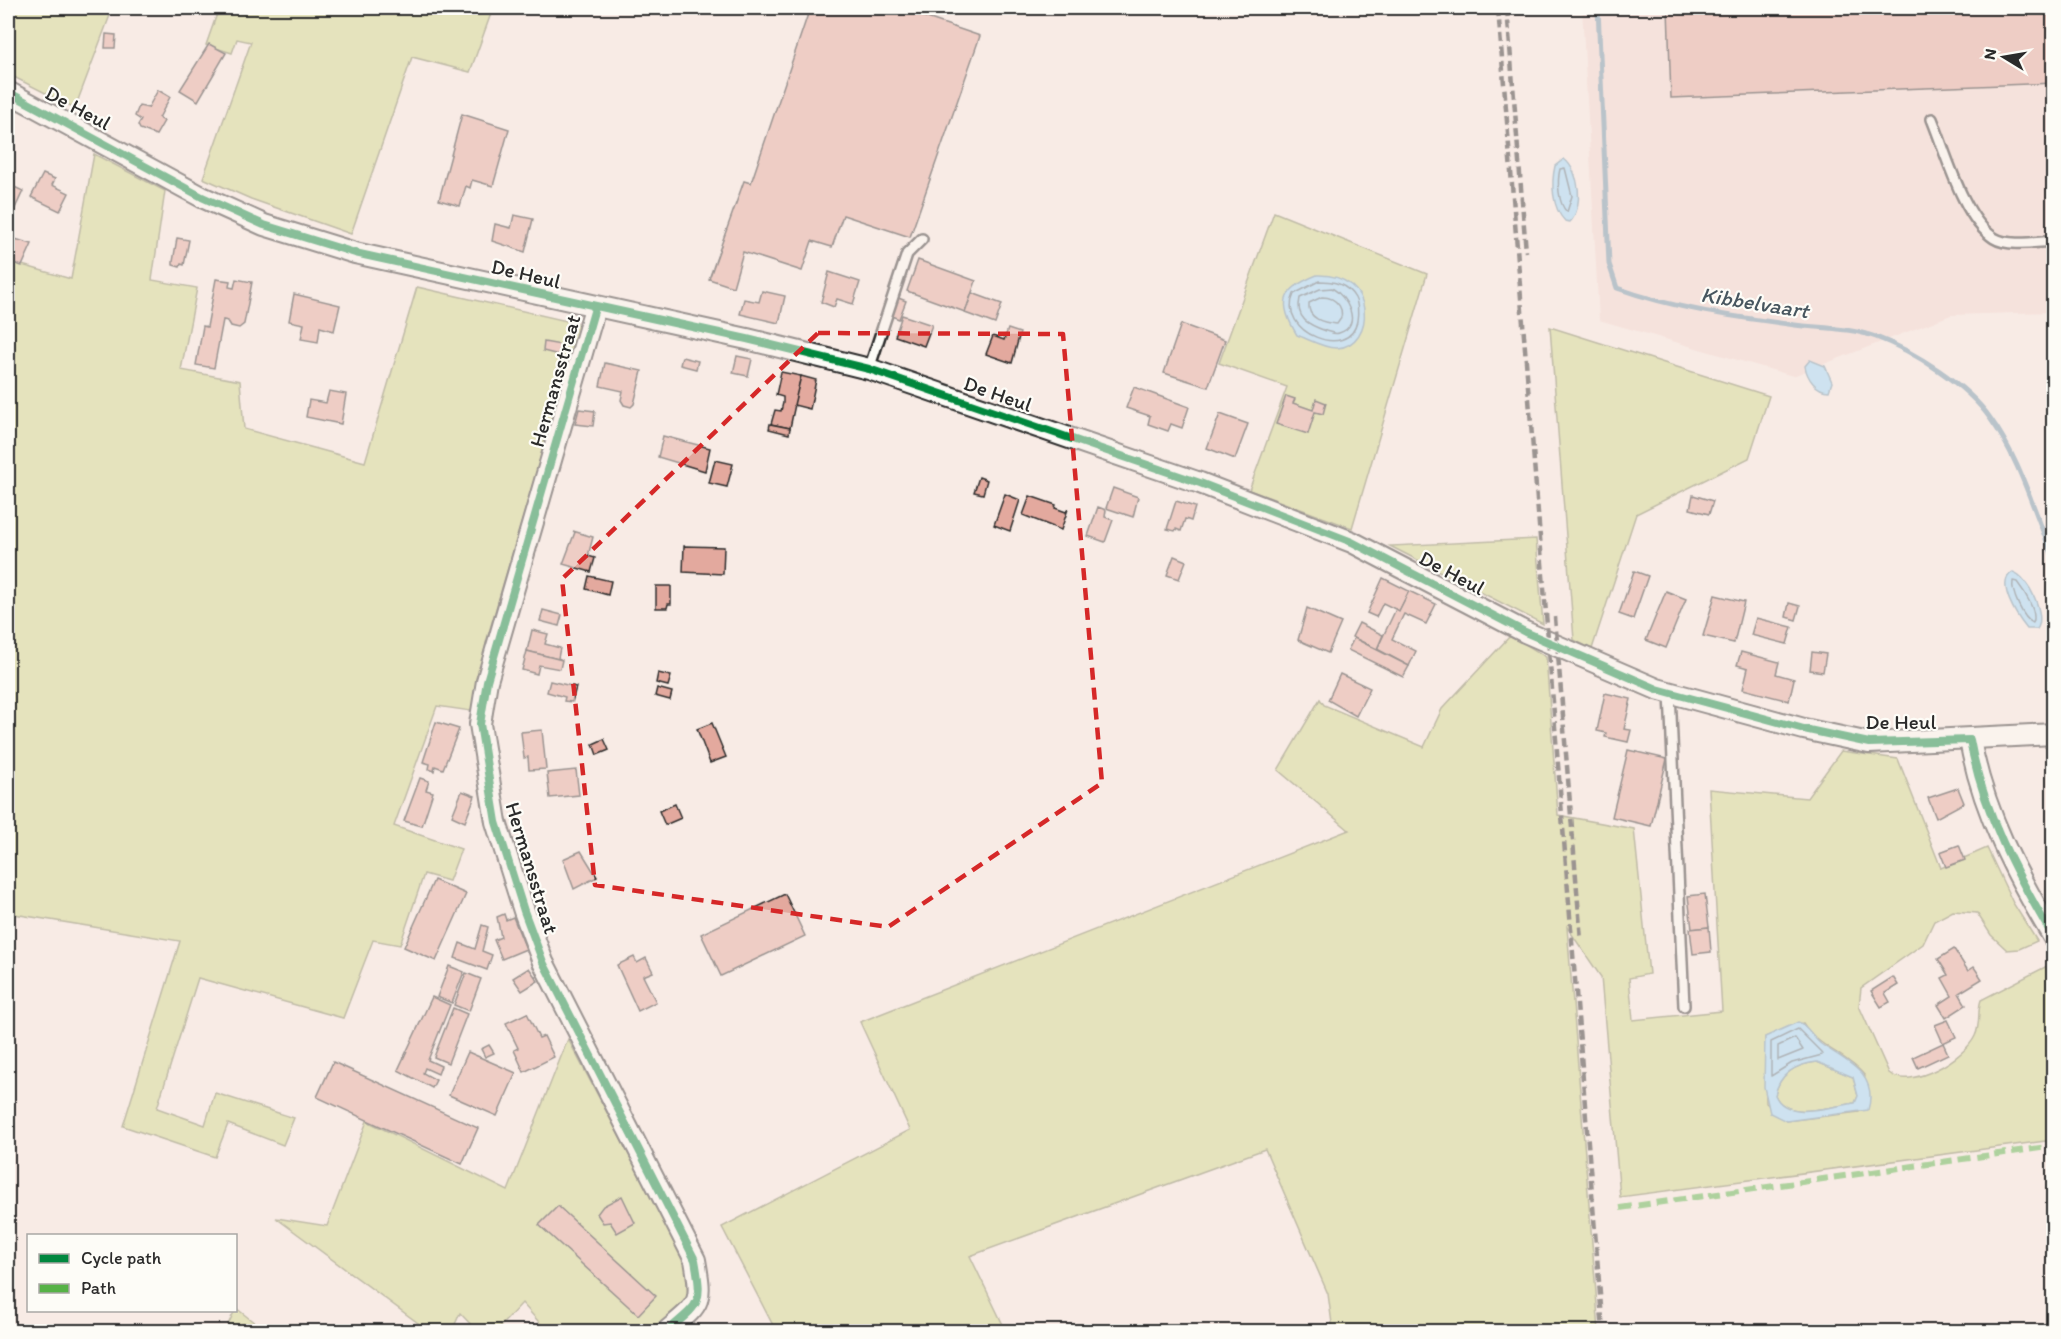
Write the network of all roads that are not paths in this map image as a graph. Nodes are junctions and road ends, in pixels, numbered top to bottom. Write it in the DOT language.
graph roads {
  1 [pos="8,92"];
  2 [pos="1932,119"];
  3 [pos="922,238"];
  4 [pos="2054,242"];
  5 [pos="595,308"];
  6 [pos="869,369"];
  7 [pos="1670,693"];
  8 [pos="2054,734"];
  9 [pos="1970,740"];
  10 [pos="2054,938"];
  11 [pos="1684,1006"];
  12 [pos="666,1332"];
  1 -- 5 [label="street, De Heul"];
  2 -- 4 [label="lane"];
  3 -- 6 [label="lane"];
  5 -- 6 [label="street, De Heul"];
  5 -- 12 [label="street, Hermansstraat"];
  6 -- 7 [label="street, De Heul"];
  7 -- 9 [label="street, De Heul"];
  7 -- 11 [label="lane"];
  8 -- 9 [label="street, De Heul"];
  9 -- 10 [label="street"];
}
